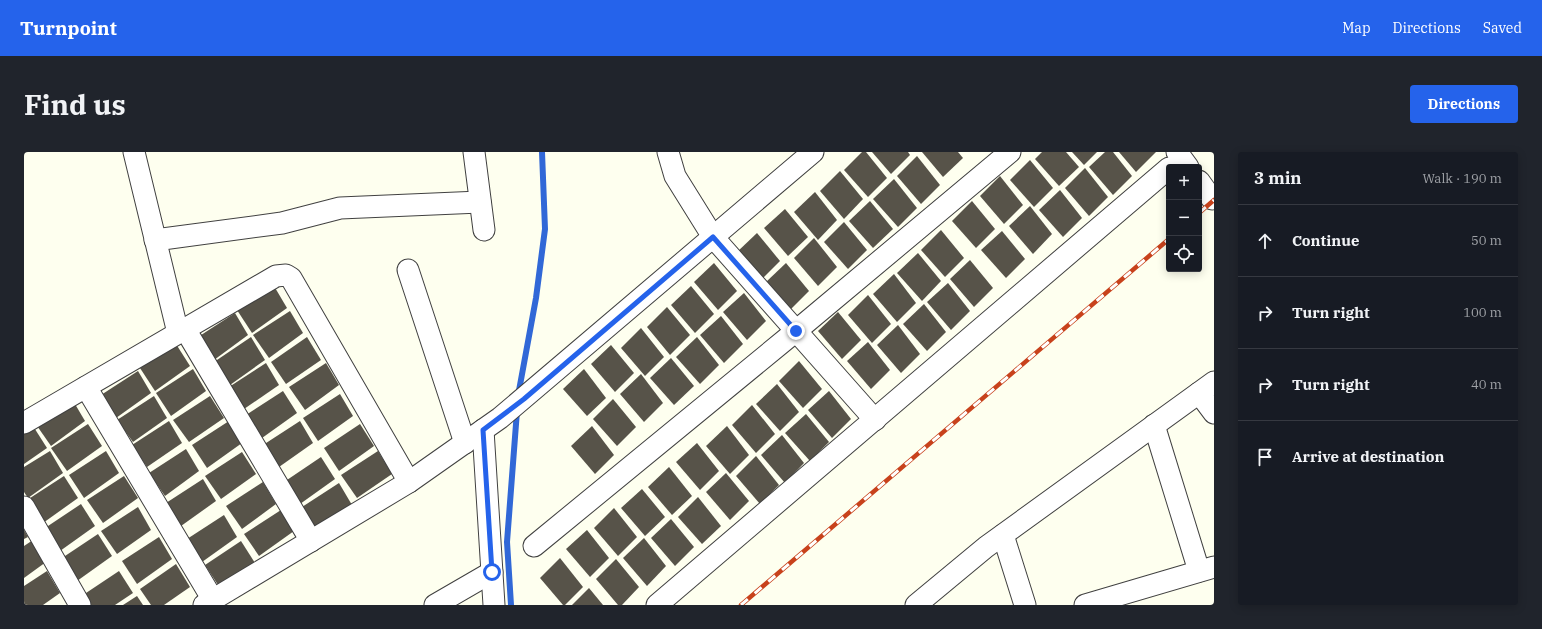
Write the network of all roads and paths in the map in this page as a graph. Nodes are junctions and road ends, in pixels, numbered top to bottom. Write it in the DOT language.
graph roads {
  1 [pos="134,152"];
  2 [pos="474,152"];
  3 [pos="668,152"];
  4 [pos="813,152"];
  5 [pos="1010,152"];
  6 [pos="1177,162"];
  7 [pos="1202,185"];
  8 [pos="1212,199"];
  9 [pos="480,202"];
  10 [pos="484,230"];
  11 [pos="713,237"];
  12 [pos="156,240"];
  13 [pos="408,270"];
  14 [pos="181,331"];
  15 [pos="796,331"];
  16 [pos="86,387"];
  17 [pos="1207,387"];
  18 [pos="1214,413"];
  19 [pos="875,420"];
  20 [pos="24,423"];
  21 [pos="491,424"];
  22 [pos="1154,425"];
  23 [pos="464,443"];
  24 [pos="409,482"];
  25 [pos="24,507"];
  26 [pos="1002,535"];
  27 [pos="311,541"];
  28 [pos="534,546"];
  29 [pos="1206,569"];
  30 [pos="492,572"];
  31 [pos="208,603"];
  32 [pos="80,605"];
  33 [pos="435,605"];
  34 [pos="494,605"];
  35 [pos="657,605"];
  36 [pos="916,605"];
  37 [pos="1025,605"];
  38 [pos="1086,605"];
  1 -- 12 [label="street"];
  2 -- 9 [label="street"];
  3 -- 11 [label="street"];
  4 -- 11 [label="street"];
  5 -- 15 [label="street"];
  6 -- 19 [label="street"];
  7 -- 8 [label="street"];
  9 -- 10 [label="street"];
  9 -- 12 [label="street"];
  11 -- 15 [label="street"];
  11 -- 21 [label="street"];
  12 -- 14 [label="street"];
  13 -- 23 [label="street"];
  14 -- 16 [label="street"];
  14 -- 24 [label="street"];
  14 -- 27 [label="street"];
  15 -- 19 [label="street"];
  15 -- 28 [label="street"];
  16 -- 20 [label="street"];
  16 -- 31 [label="street"];
  17 -- 18 [label="street"];
  17 -- 22 [label="street"];
  19 -- 35 [label="street"];
  21 -- 23 [label="street"];
  21 -- 30 [label="street"];
  22 -- 26 [label="street"];
  22 -- 29 [label="street"];
  23 -- 24 [label="street"];
  24 -- 27 [label="street"];
  25 -- 32 [label="street"];
  26 -- 36 [label="street"];
  26 -- 37 [label="street"];
  27 -- 31 [label="street"];
  29 -- 38 [label="street"];
  30 -- 33 [label="street"];
  30 -- 34 [label="street"];
}
